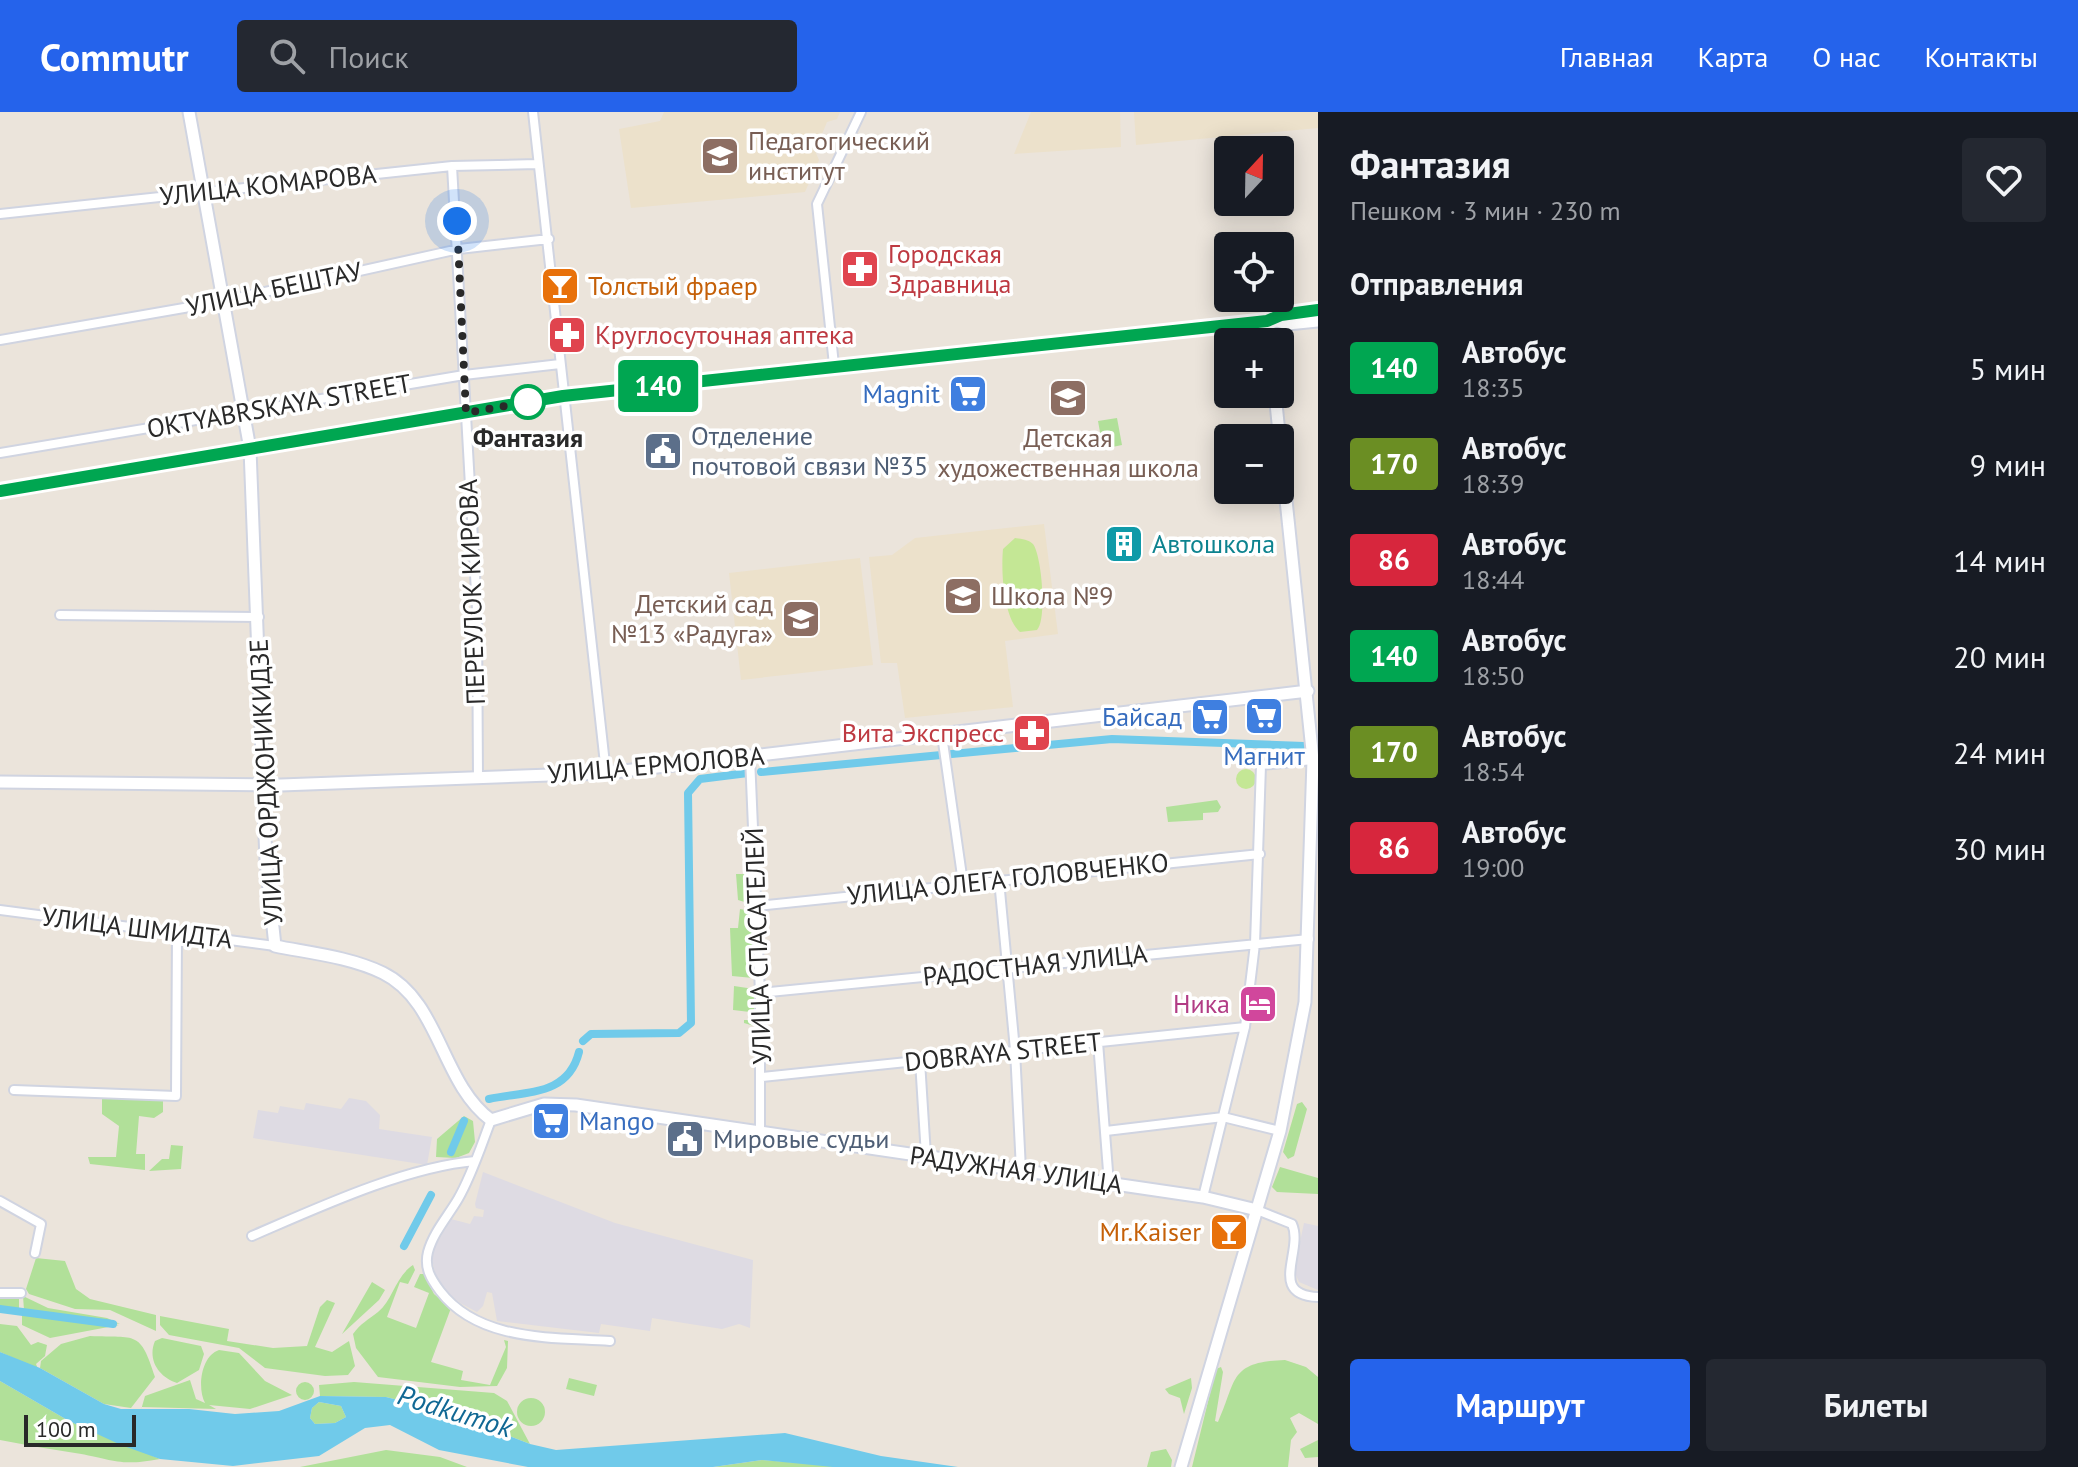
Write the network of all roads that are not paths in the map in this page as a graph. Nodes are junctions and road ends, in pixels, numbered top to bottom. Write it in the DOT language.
graph roads {
  1 [pos="189,112"];
  2 [pos="533,112"];
  3 [pos="861,112"];
  4 [pos="537,164"];
  5 [pos="452,166"];
  6 [pos="202,192"];
  7 [pos="0,214"];
  8 [pos="549,239"];
  9 [pos="459,249"];
  10 [pos="224,301"];
  11 [pos="1318,310"];
  12 [pos="1270,321"];
  13 [pos="1318,321"];
  14 [pos="1270,328"];
  15 [pos="0,340"];
  16 [pos="560,364"];
  17 [pos="834,365"];
  18 [pos="464,375"];
  19 [pos="563,396"];
  20 [pos="1277,408"];
  21 [pos="243,412"];
  22 [pos="466,413"];
  23 [pos="250,449"];
  24 [pos="0,453"];
  25 [pos="0,491"];
  26 [pos="60,615"];
  27 [pos="259,617"];
  28 [pos="1308,691"];
  29 [pos="943,741"];
  30 [pos="1313,760"];
  31 [pos="750,762"];
  32 [pos="606,773"];
  33 [pos="478,779"];
  34 [pos="0,782"];
  35 [pos="265,785"];
  36 [pos="1260,854"];
  37 [pos="999,880"];
  38 [pos="963,883"];
  39 [pos="757,906"];
  40 [pos="0,910"];
  41 [pos="177,934"];
  42 [pos="1310,938"];
  43 [pos="1255,944"];
  44 [pos="275,946"];
  45 [pos="1007,968"];
  46 [pos="760,993"];
  47 [pos="1245,1027"];
  48 [pos="1098,1042"];
  49 [pos="1015,1050"];
  50 [pos="920,1061"];
  51 [pos="762,1077"];
  52 [pos="14,1090"];
  53 [pos="1223,1117"];
  54 [pos="491,1120"];
  55 [pos="1106,1131"];
  56 [pos="1280,1131"];
  57 [pos="760,1134"];
  58 [pos="926,1156"];
  59 [pos="475,1161"];
  60 [pos="1021,1170"];
  61 [pos="1109,1184"];
  62 [pos="1203,1197"];
  63 [pos="0,1201"];
  64 [pos="1257,1210"];
  65 [pos="252,1236"];
  66 [pos="35,1253"];
  67 [pos="0,1293"];
  68 [pos="21,1293"];
  69 [pos="1318,1297"];
  70 [pos="610,1341"];
  71 [pos="1181,1467"];
  1 -- 6 [label="street, УЛИЦА ОРДЖОНИКИДЗЕ"];
  2 -- 4 [label="street"];
  3 -- 17 [label="street"];
  4 -- 5 [label="street, УЛИЦА КОМАРОВА"];
  4 -- 8 [label="street"];
  5 -- 6 [label="street, УЛИЦА КОМАРОВА"];
  5 -- 9 [label="street, ПЕРЕУЛОК КИРОВА"];
  6 -- 7 [label="street, УЛИЦА КОМАРОВА"];
  6 -- 10 [label="street, УЛИЦА ОРДЖОНИКИДЗЕ"];
  8 -- 9 [label="street, УЛИЦА БЕШТАУ"];
  8 -- 16 [label="street"];
  9 -- 10 [label="street, УЛИЦА БЕШТАУ"];
  9 -- 18 [label="street, ПЕРЕУЛОК КИРОВА"];
  10 -- 15 [label="street, УЛИЦА БЕШТАУ"];
  10 -- 21 [label="street, УЛИЦА ОРДЖОНИКИДЗЕ"];
  11 -- 12 [label="street, OKTYABRSKAYA STREET"];
  12 -- 13 [label="street, OKTYABRSKAYA STREET"];
  12 -- 14 [label="street"];
  12 -- 17 [label="street, OKTYABRSKAYA STREET"];
  16 -- 18 [label="street, OKTYABRSKAYA STREET"];
  16 -- 19 [label="street"];
  17 -- 19 [label="street, OKTYABRSKAYA STREET"];
  18 -- 21 [label="street, OKTYABRSKAYA STREET"];
  18 -- 22 [label="street, ПЕРЕУЛОК КИРОВА"];
  19 -- 22 [label="street, OKTYABRSKAYA STREET"];
  19 -- 32 [label="street"];
  20 -- 28 [label="street"];
  21 -- 23 [label="street, УЛИЦА ОРДЖОНИКИДЗЕ"];
  21 -- 24 [label="street, OKTYABRSKAYA STREET"];
  22 -- 23 [label="street, OKTYABRSKAYA STREET"];
  22 -- 33 [label="street, ПЕРЕУЛОК КИРОВА"];
  23 -- 25 [label="street, OKTYABRSKAYA STREET"];
  23 -- 27 [label="street, УЛИЦА ОРДЖОНИКИДЗЕ"];
  26 -- 27 [label="street, УЛИЦА ОРДЖОНИКИДЗЕ"];
  27 -- 35 [label="street, УЛИЦА ОРДЖОНИКИДЗЕ"];
  28 -- 29 [label="street, УЛИЦА ЕРМОЛОВА"];
  28 -- 30 [label="street"];
  29 -- 31 [label="street, УЛИЦА ЕРМОЛОВА"];
  29 -- 38 [label="street"];
  30 -- 36 [label="street"];
  30 -- 42 [label="street"];
  31 -- 32 [label="street, УЛИЦА ЕРМОЛОВА"];
  31 -- 39 [label="street, УЛИЦА СПАСАТЕЛЕЙ"];
  32 -- 33 [label="street, УЛИЦА ЕРМОЛОВА"];
  33 -- 35 [label="street, УЛИЦА ЕРМОЛОВА"];
  34 -- 35 [label="street, УЛИЦА ЕРМОЛОВА"];
  35 -- 44 [label="street, УЛИЦА ОРДЖОНИКИДЗЕ"];
  36 -- 37 [label="street, УЛИЦА ОЛЕГА ГОЛОВЧЕНКО"];
  36 -- 43 [label="street"];
  37 -- 38 [label="street, УЛИЦА ОЛЕГА ГОЛОВЧЕНКО"];
  37 -- 45 [label="street"];
  38 -- 39 [label="street, УЛИЦА ОЛЕГА ГОЛОВЧЕНКО"];
  39 -- 46 [label="street, УЛИЦА СПАСАТЕЛЕЙ"];
  40 -- 41 [label="street, УЛИЦА ШМИДТА"];
  41 -- 44 [label="street, УЛИЦА ШМИДТА"];
  41 -- 52 [label="street"];
  42 -- 43 [label="street, РАДОСТНАЯ УЛИЦА"];
  42 -- 56 [label="street"];
  43 -- 45 [label="street, РАДОСТНАЯ УЛИЦА"];
  43 -- 47 [label="street"];
  44 -- 54 [label="street, УЛИЦА ШМИДТА"];
  45 -- 46 [label="street, РАДОСТНАЯ УЛИЦА"];
  45 -- 49 [label="street"];
  46 -- 51 [label="street, УЛИЦА СПАСАТЕЛЕЙ"];
  47 -- 48 [label="street, DOBRAYA STREET"];
  47 -- 53 [label="street"];
  48 -- 49 [label="street, DOBRAYA STREET"];
  48 -- 55 [label="street"];
  49 -- 50 [label="street, DOBRAYA STREET"];
  49 -- 60 [label="street"];
  50 -- 51 [label="street, DOBRAYA STREET"];
  50 -- 58 [label="street"];
  51 -- 57 [label="street, УЛИЦА СПАСАТЕЛЕЙ"];
  53 -- 55 [label="street"];
  53 -- 56 [label="street"];
  53 -- 62 [label="street"];
  54 -- 57 [label="street, РАДУЖНАЯ УЛИЦА"];
  54 -- 59 [label="street"];
  55 -- 61 [label="street"];
  56 -- 64 [label="street"];
  57 -- 58 [label="street, РАДУЖНАЯ УЛИЦА"];
  58 -- 60 [label="street, РАДУЖНАЯ УЛИЦА"];
  59 -- 65 [label="street"];
  59 -- 70 [label="street"];
  60 -- 61 [label="street, РАДУЖНАЯ УЛИЦА"];
  61 -- 62 [label="street, РАДУЖНАЯ УЛИЦА"];
  62 -- 64 [label="street, РАДУЖНАЯ УЛИЦА"];
  63 -- 66 [label="street"];
  64 -- 69 [label="street"];
  64 -- 71 [label="street"];
  67 -- 68 [label="street"];
}
